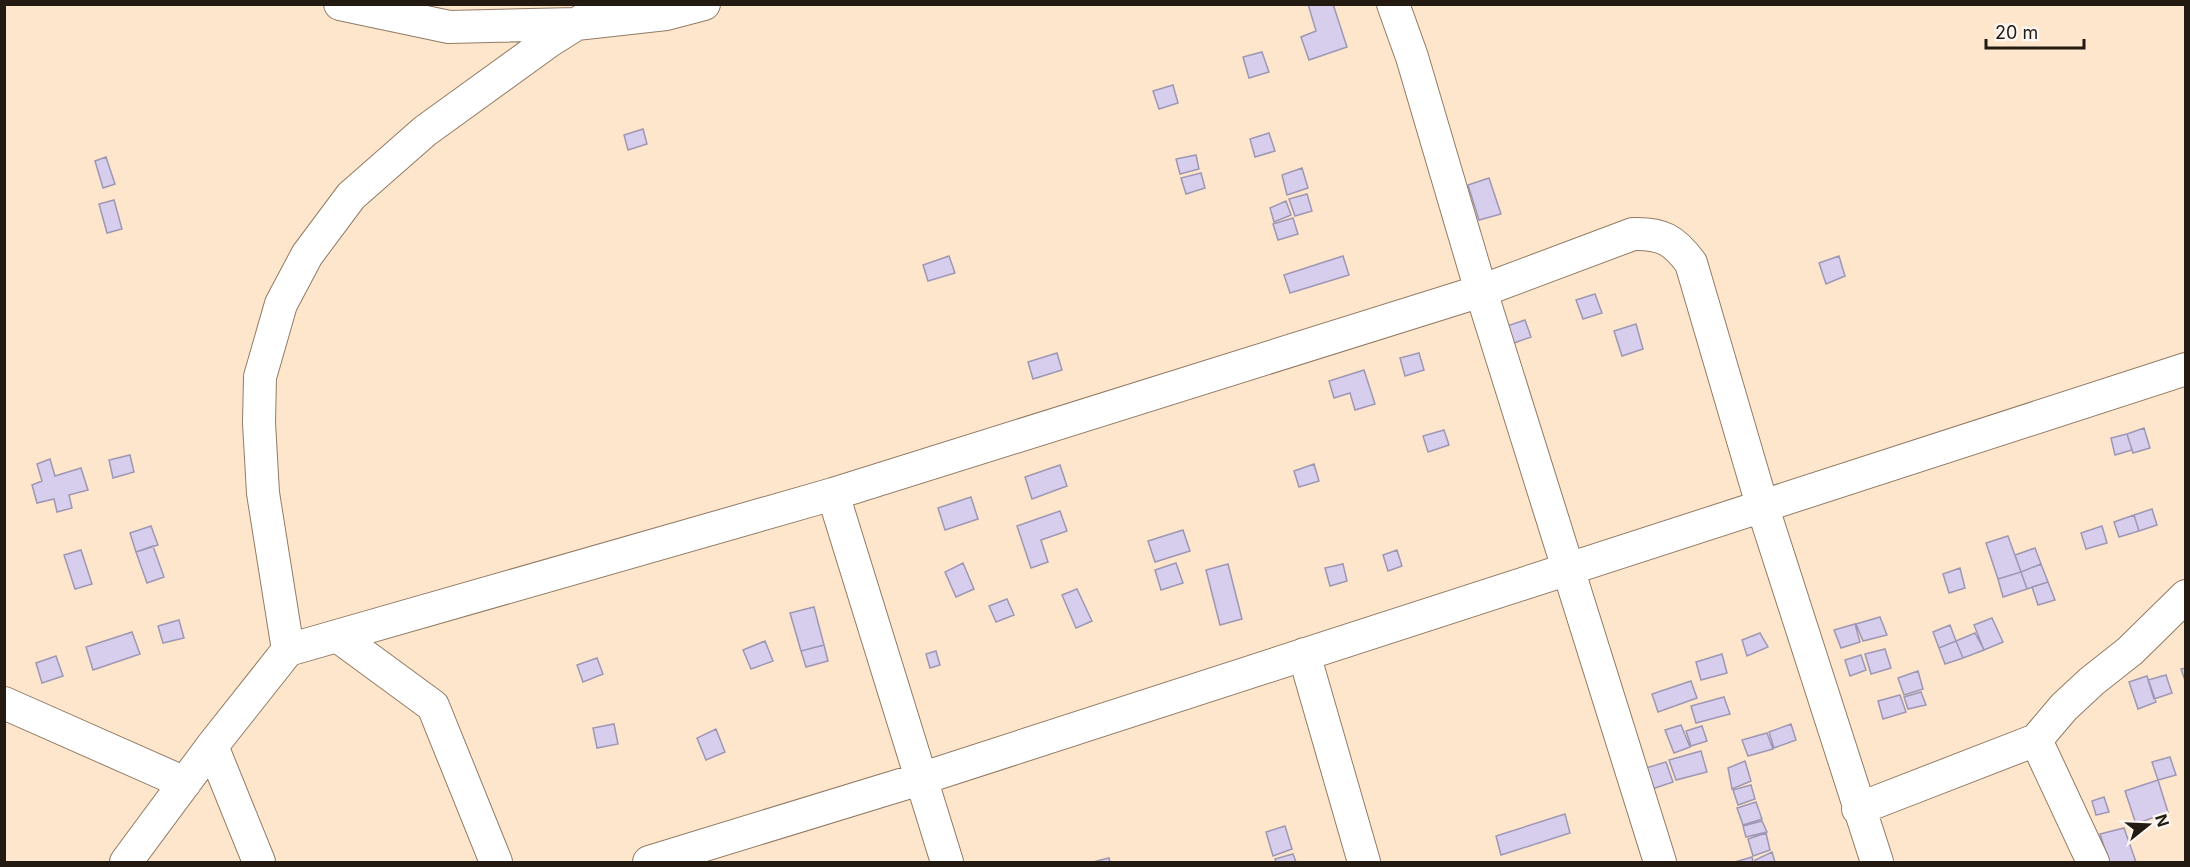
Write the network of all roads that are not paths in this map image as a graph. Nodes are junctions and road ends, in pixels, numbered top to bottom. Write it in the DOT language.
graph roads {
  1 [pos="340,4"];
  2 [pos="608,4"];
  3 [pos="704,4"];
  4 [pos="1393,4"];
  5 [pos="576,24"];
  6 [pos="1481,291"];
  7 [pos="2186,369"];
  8 [pos="833,494"];
  9 [pos="1762,505"];
  10 [pos="1568,567"];
  11 [pos="2186,596"];
  12 [pos="339,637"];
  13 [pos="288,650"];
  14 [pos="1304,654"];
  15 [pos="4,703"];
  16 [pos="2036,740"];
  17 [pos="212,746"];
  18 [pos="920,779"];
  19 [pos="185,783"];
  20 [pos="1858,809"];
  21 [pos="126,862"];
  22 [pos="258,862"];
  23 [pos="496,862"];
  24 [pos="649,862"];
  25 [pos="947,862"];
  26 [pos="1364,862"];
  27 [pos="1660,862"];
  28 [pos="1877,862"];
  29 [pos="2092,862"];
  1 -- 5 [label="street"];
  2 -- 5 [label="street"];
  3 -- 5 [label="street"];
  4 -- 6 [label="street"];
  5 -- 13 [label="street"];
  6 -- 8 [label="street"];
  6 -- 9 [label="street"];
  6 -- 10 [label="street"];
  7 -- 9 [label="street"];
  8 -- 12 [label="street"];
  8 -- 18 [label="street"];
  9 -- 10 [label="street"];
  9 -- 20 [label="street"];
  10 -- 14 [label="street"];
  10 -- 27 [label="street"];
  11 -- 16 [label="street"];
  12 -- 13 [label="street"];
  12 -- 23 [label="street"];
  13 -- 17 [label="street"];
  14 -- 18 [label="street"];
  14 -- 26 [label="street"];
  15 -- 19 [label="street"];
  16 -- 20 [label="street"];
  16 -- 29 [label="street"];
  17 -- 19 [label="street"];
  17 -- 22 [label="street"];
  18 -- 24 [label="street"];
  18 -- 25 [label="street"];
  19 -- 21 [label="street"];
  20 -- 28 [label="street"];
}
